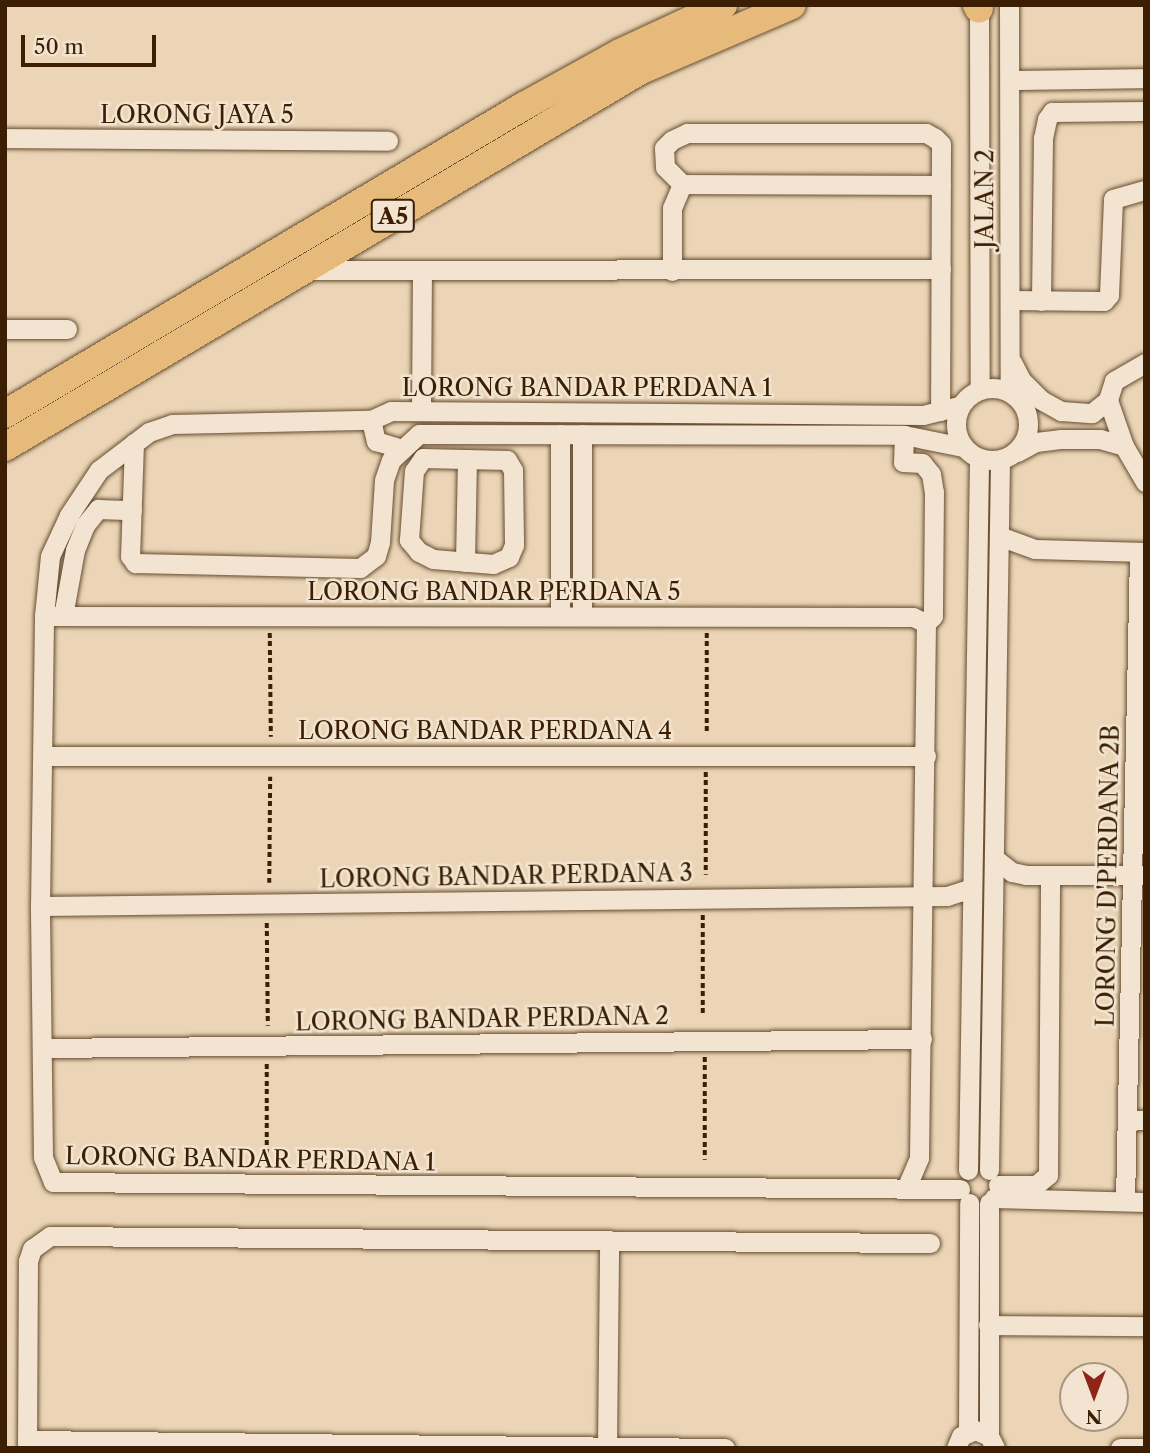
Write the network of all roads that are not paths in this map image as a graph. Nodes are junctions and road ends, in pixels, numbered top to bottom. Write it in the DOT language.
graph roads {
  1 [pos="723,5"];
  2 [pos="792,5"];
  3 [pos="1009,5"];
  4 [pos="978,6"];
  5 [pos="1145,78"];
  6 [pos="1010,80"];
  7 [pos="1145,111"];
  8 [pos="5,138"];
  9 [pos="388,141"];
  10 [pos="682,184"];
  11 [pos="941,185"];
  12 [pos="1145,190"];
  13 [pos="941,269"];
  14 [pos="303,270"];
  15 [pos="672,271"];
  16 [pos="422,272"];
  17 [pos="1010,300"];
  18 [pos="1041,301"];
  19 [pos="5,328"];
  20 [pos="68,329"];
  21 [pos="1010,358"];
  22 [pos="1145,363"];
  23 [pos="980,390"];
  24 [pos="1010,392"];
  25 [pos="1108,400"];
  26 [pos="960,405"];
  27 [pos="421,411"];
  28 [pos="940,411"];
  29 [pos="5,414"];
  30 [pos="371,420"];
  31 [pos="536,434"];
  32 [pos="560,434"];
  33 [pos="582,434"];
  34 [pos="904,435"];
  35 [pos="134,443"];
  36 [pos="1124,446"];
  37 [pos="5,447"];
  38 [pos="399,448"];
  39 [pos="971,453"];
  40 [pos="1007,456"];
  41 [pos="467,459"];
  42 [pos="507,460"];
  43 [pos="1145,482"];
  44 [pos="132,510"];
  45 [pos="999,536"];
  46 [pos="409,540"];
  47 [pos="380,542"];
  48 [pos="1142,552"];
  49 [pos="465,562"];
  50 [pos="54,616"];
  51 [pos="560,616"];
  52 [pos="582,616"];
  53 [pos="927,631"];
  54 [pos="1141,635"];
  55 [pos="1140,714"];
  56 [pos="43,756"];
  57 [pos="926,756"];
  58 [pos="1139,797"];
  59 [pos="994,858"];
  60 [pos="1051,875"];
  61 [pos="1138,875"];
  62 [pos="972,888"];
  63 [pos="923,897"];
  64 [pos="40,906"];
  65 [pos="1138,958"];
  66 [pos="922,1039"];
  67 [pos="1137,1041"];
  68 [pos="43,1048"];
  69 [pos="1136,1120"];
  70 [pos="919,1158"];
  71 [pos="906,1188"];
  72 [pos="938,1189"];
  73 [pos="983,1191"];
  74 [pos="1135,1202"];
  75 [pos="609,1240"];
  76 [pos="930,1243"];
  77 [pos="988,1325"];
  78 [pos="1145,1326"];
  79 [pos="968,1432"];
  80 [pos="992,1442"];
  81 [pos="27,1444"];
  82 [pos="607,1446"];
  83 [pos="725,1448"];
  84 [pos="956,1448"];
  85 [pos="1120,1448"];
  86 [pos="1145,1448"];
  1 -- 29 [label="highway, A5"];
  2 -- 14 [label="highway, A5"];
  3 -- 6 [label="street, JALAN 2"];
  4 -- 23 [label="street, JALAN 2"];
  5 -- 6 [label="street"];
  6 -- 17 [label="street, JALAN 2"];
  7 -- 18 [label="street"];
  8 -- 9 [label="street, LORONG JAYA 5"];
  10 -- 11 [label="street"];
  10 -- 11 [label="street"];
  10 -- 15 [label="street"];
  11 -- 13 [label="street"];
  12 -- 18 [label="street"];
  13 -- 15 [label="street"];
  13 -- 28 [label="street"];
  14 -- 16 [label="street"];
  14 -- 37 [label="highway, A5"];
  15 -- 16 [label="street"];
  16 -- 27 [label="street"];
  17 -- 18 [label="street"];
  17 -- 21 [label="street, JALAN 2"];
  19 -- 20 [label="street"];
  21 -- 24 [label="street, JALAN 2"];
  21 -- 25 [label="street"];
  22 -- 25 [label="street"];
  23 -- 24 [label="street"];
  23 -- 26 [label="street"];
  24 -- 40 [label="street"];
  25 -- 36 [label="street"];
  26 -- 28 [label="street, LORONG BANDAR PERDANA 1"];
  26 -- 39 [label="street"];
  27 -- 28 [label="street, LORONG BANDAR PERDANA 1"];
  27 -- 30 [label="street, LORONG BANDAR PERDANA 1"];
  30 -- 35 [label="street, LORONG BANDAR PERDANA 1"];
  30 -- 38 [label="street"];
  31 -- 32 [label="street"];
  31 -- 38 [label="street"];
  31 -- 42 [label="street"];
  32 -- 33 [label="street"];
  32 -- 51 [label="street"];
  33 -- 34 [label="street"];
  33 -- 52 [label="street"];
  34 -- 39 [label="street"];
  34 -- 53 [label="street"];
  35 -- 44 [label="street"];
  35 -- 50 [label="street, LORONG BANDAR PERDANA 1"];
  36 -- 40 [label="street"];
  36 -- 43 [label="street"];
  38 -- 47 [label="street"];
  39 -- 40 [label="street"];
  39 -- 62 [label="street"];
  40 -- 45 [label="street"];
  41 -- 42 [label="street"];
  41 -- 46 [label="street"];
  41 -- 49 [label="street"];
  42 -- 49 [label="street"];
  44 -- 47 [label="street"];
  44 -- 50 [label="street"];
  45 -- 48 [label="street"];
  45 -- 59 [label="street"];
  46 -- 47 [label="street"];
  46 -- 49 [label="street"];
  48 -- 54 [label="street, LORONG D'PERDANA 2B"];
  50 -- 51 [label="street, LORONG BANDAR PERDANA 5"];
  50 -- 56 [label="street, LORONG BANDAR PERDANA 1"];
  51 -- 52 [label="street, LORONG BANDAR PERDANA 5"];
  52 -- 53 [label="street, LORONG BANDAR PERDANA 5"];
  53 -- 57 [label="street"];
  54 -- 55 [label="street, LORONG D'PERDANA 2B"];
  55 -- 58 [label="street, LORONG D'PERDANA 2B"];
  56 -- 57 [label="street, LORONG BANDAR PERDANA 4"];
  56 -- 64 [label="street, LORONG BANDAR PERDANA 1"];
  57 -- 63 [label="street"];
  58 -- 61 [label="street, LORONG D'PERDANA 2B"];
  59 -- 60 [label="street"];
  59 -- 73 [label="street"];
  60 -- 61 [label="street"];
  60 -- 73 [label="street"];
  61 -- 65 [label="street, LORONG D'PERDANA 2B"];
  62 -- 63 [label="street, LORONG BANDAR PERDANA 3"];
  62 -- 73 [label="street"];
  63 -- 64 [label="street, LORONG BANDAR PERDANA 3"];
  63 -- 66 [label="street"];
  64 -- 68 [label="street, LORONG BANDAR PERDANA 1"];
  65 -- 67 [label="street, LORONG D'PERDANA 2B"];
  66 -- 68 [label="street, LORONG BANDAR PERDANA 2"];
  66 -- 70 [label="street"];
  67 -- 69 [label="street, LORONG D'PERDANA 2B"];
  68 -- 71 [label="street, LORONG BANDAR PERDANA 1"];
  69 -- 74 [label="street, LORONG D'PERDANA 2B"];
  70 -- 71 [label="street"];
  70 -- 72 [label="street"];
  71 -- 72 [label="street, LORONG BANDAR PERDANA 1"];
  72 -- 73 [label="street, LORONG BANDAR PERDANA 1"];
  73 -- 74 [label="street"];
  73 -- 77 [label="street"];
  73 -- 79 [label="street"];
  75 -- 76 [label="street"];
  75 -- 81 [label="street"];
  75 -- 82 [label="street"];
  77 -- 78 [label="street"];
  77 -- 80 [label="street"];
  79 -- 80 [label="street"];
  79 -- 84 [label="street"];
  81 -- 82 [label="street"];
  82 -- 83 [label="street"];
  85 -- 86 [label="street"];
}
